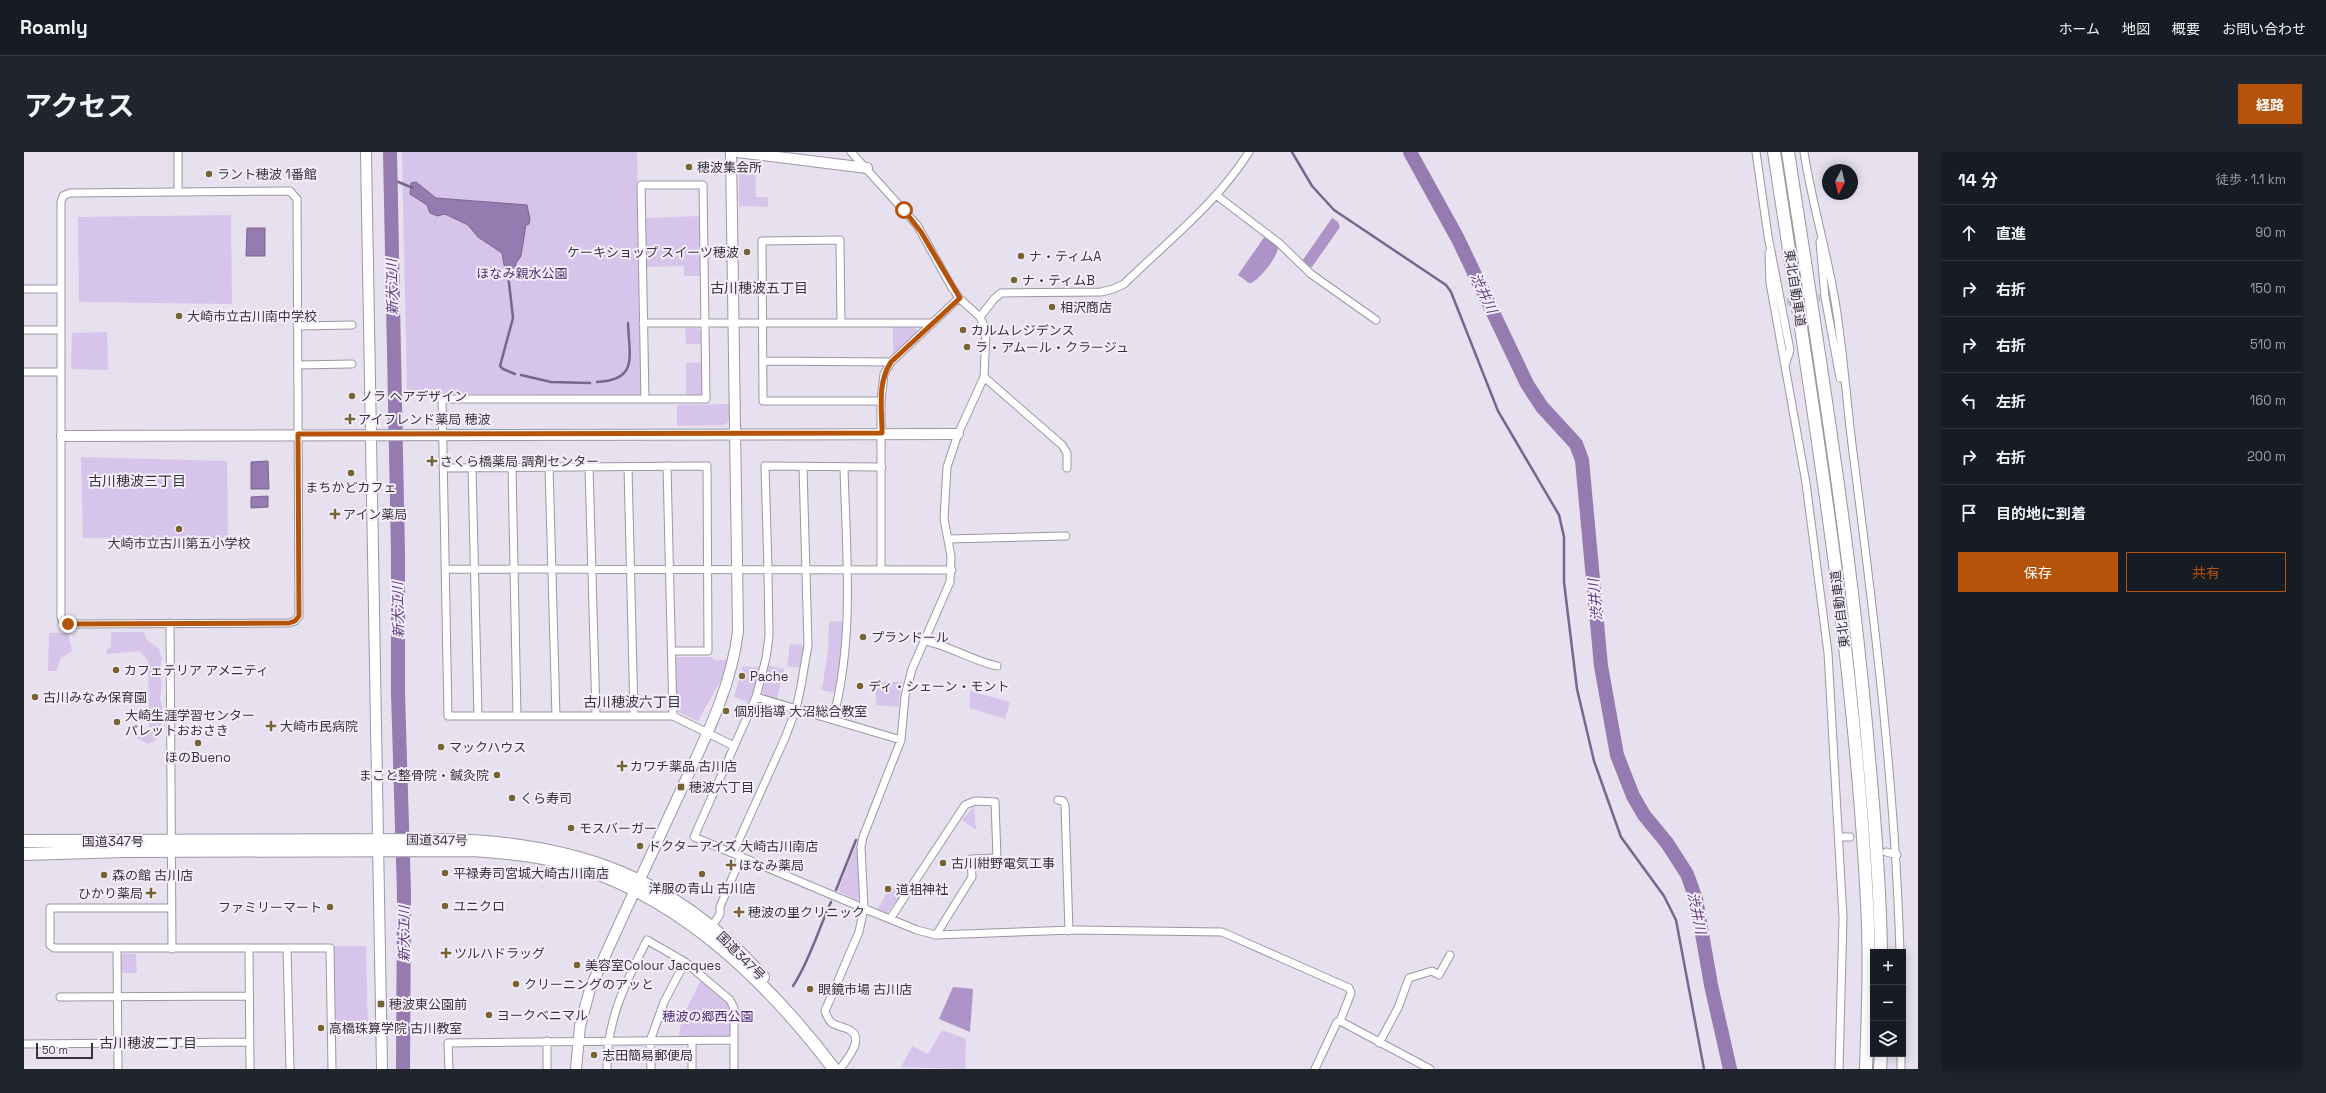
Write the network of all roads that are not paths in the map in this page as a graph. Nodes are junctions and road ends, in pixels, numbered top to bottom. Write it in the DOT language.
graph roads {
  1 [pos="178,152"];
  2 [pos="366,152"];
  3 [pos="731,152"];
  4 [pos="737,152"];
  5 [pos="851,152"];
  6 [pos="1249,152"];
  7 [pos="1756,152"];
  8 [pos="1774,152"];
  9 [pos="1788,152"];
  10 [pos="1804,152"];
  11 [pos="867,168"];
  12 [pos="178,192"];
  13 [pos="1216,195"];
  14 [pos="1818,222"];
  15 [pos="1768,236"];
  16 [pos="24,289"];
  17 [pos="60,289"];
  18 [pos="960,298"];
  19 [pos="980,317"];
  20 [pos="1376,320"];
  21 [pos="706,322"];
  22 [pos="732,322"];
  23 [pos="762,322"];
  24 [pos="841,322"];
  25 [pos="642,323"];
  26 [pos="931,323"];
  27 [pos="352,325"];
  28 [pos="298,326"];
  29 [pos="24,330"];
  30 [pos="60,330"];
  31 [pos="763,361"];
  32 [pos="891,362"];
  33 [pos="352,364"];
  34 [pos="298,365"];
  35 [pos="1785,366"];
  36 [pos="24,372"];
  37 [pos="60,372"];
  38 [pos="984,377"];
  39 [pos="1845,396"];
  40 [pos="645,399"];
  41 [pos="881,400"];
  42 [pos="734,433"];
  43 [pos="882,433"];
  44 [pos="298,434"];
  45 [pos="443,434"];
  46 [pos="958,434"];
  47 [pos="371,435"];
  48 [pos="62,436"];
  49 [pos="667,466"];
  50 [pos="803,466"];
  51 [pos="844,466"];
  52 [pos="549,467"];
  53 [pos="590,467"];
  54 [pos="628,467"];
  55 [pos="882,467"];
  56 [pos="443,468"];
  57 [pos="472,468"];
  58 [pos="512,468"];
  59 [pos="1067,468"];
  60 [pos="1066,536"];
  61 [pos="948,539"];
  62 [pos="445,569"];
  63 [pos="474,569"];
  64 [pos="514,570"];
  65 [pos="552,570"];
  66 [pos="592,570"];
  67 [pos="630,570"];
  68 [pos="670,570"];
  69 [pos="708,570"];
  70 [pos="737,570"];
  71 [pos="768,570"];
  72 [pos="806,570"];
  73 [pos="846,570"];
  74 [pos="881,570"];
  75 [pos="952,570"];
  76 [pos="170,624"];
  77 [pos="924,642"];
  78 [pos="672,652"];
  79 [pos="998,666"];
  80 [pos="756,697"];
  81 [pos="796,709"];
  82 [pos="596,715"];
  83 [pos="634,715"];
  84 [pos="478,716"];
  85 [pos="517,716"];
  86 [pos="556,716"];
  87 [pos="673,716"];
  88 [pos="833,719"];
  89 [pos="707,733"];
  90 [pos="901,740"];
  91 [pos="734,746"];
  92 [pos="1058,800"];
  93 [pos="1840,836"];
  94 [pos="1850,837"];
  95 [pos="24,841"];
  96 [pos="378,845"];
  97 [pos="171,846"];
  98 [pos="1886,852"];
  99 [pos="734,853"];
  100 [pos="24,854"];
  101 [pos="1897,855"];
  102 [pos="741,857"];
  103 [pos="637,884"];
  104 [pos="172,908"];
  105 [pos="864,908"];
  106 [pos="890,919"];
  107 [pos="712,928"];
  108 [pos="1069,931"];
  109 [pos="936,935"];
  110 [pos="117,948"];
  111 [pos="288,948"];
  112 [pos="172,949"];
  113 [pos="249,949"];
  114 [pos="1882,949"];
  115 [pos="1900,949"];
  116 [pos="1450,955"];
  117 [pos="685,962"];
  118 [pos="117,996"];
  119 [pos="249,996"];
  120 [pos="60,997"];
  121 [pos="790,1015"];
  122 [pos="1340,1021"];
  123 [pos="692,1040"];
  124 [pos="734,1040"];
  125 [pos="547,1041"];
  126 [pos="578,1041"];
  127 [pos="607,1041"];
  128 [pos="650,1041"];
  129 [pos="118,1042"];
  130 [pos="250,1042"];
  131 [pos="1380,1043"];
  132 [pos="24,1044"];
  133 [pos="1881,1057"];
  134 [pos="1901,1057"];
  135 [pos="118,1069"];
  136 [pos="250,1069"];
  137 [pos="290,1069"];
  138 [pos="332,1069"];
  139 [pos="382,1069"];
  140 [pos="449,1069"];
  141 [pos="547,1069"];
  142 [pos="576,1069"];
  143 [pos="606,1069"];
  144 [pos="650,1069"];
  145 [pos="692,1069"];
  146 [pos="734,1069"];
  147 [pos="834,1069"];
  148 [pos="840,1069"];
  149 [pos="1315,1069"];
  150 [pos="1430,1069"];
  151 [pos="1839,1069"];
  152 [pos="1866,1069"];
  153 [pos="1880,1069"];
  154 [pos="1901,1069"];
  1 -- 12 [label="street"];
  2 -- 47 [label="street"];
  3 -- 22 [label="street"];
  4 -- 11 [label="street"];
  5 -- 11 [label="street"];
  6 -- 13 [label="street"];
  7 -- 15 [label="street"];
  8 -- 152 [label="highway, 東北自動車道"];
  9 -- 114 [label="highway, 東北自動車道"];
  10 -- 14 [label="street"];
  11 -- 18 [label="street"];
  12 -- 17 [label="street"];
  12 -- 28 [label="street"];
  13 -- 19 [label="street"];
  13 -- 20 [label="street"];
  14 -- 39 [label="street"];
  14 -- 39 [label="street"];
  15 -- 35 [label="street"];
  15 -- 35 [label="street"];
  16 -- 17 [label="street"];
  17 -- 30 [label="street"];
  18 -- 19 [label="street"];
  18 -- 26 [label="street"];
  19 -- 38 [label="street"];
  21 -- 22 [label="street"];
  21 -- 25 [label="street"];
  21 -- 25 [label="street"];
  21 -- 40 [label="street"];
  22 -- 23 [label="street"];
  22 -- 42 [label="street"];
  23 -- 24 [label="street"];
  23 -- 24 [label="street"];
  23 -- 31 [label="street"];
  24 -- 26 [label="street"];
  25 -- 40 [label="street"];
  26 -- 32 [label="street"];
  27 -- 28 [label="street"];
  28 -- 34 [label="street"];
  29 -- 30 [label="street"];
  30 -- 37 [label="street"];
  31 -- 32 [label="street"];
  31 -- 41 [label="street"];
  32 -- 41 [label="street"];
  33 -- 34 [label="street"];
  34 -- 44 [label="street"];
  35 -- 93 [label="street"];
  36 -- 37 [label="street"];
  37 -- 48 [label="street"];
  38 -- 46 [label="street"];
  38 -- 59 [label="street"];
  39 -- 101 [label="street"];
  40 -- 45 [label="street"];
  41 -- 43 [label="street"];
  42 -- 43 [label="street"];
  42 -- 45 [label="street"];
  42 -- 70 [label="street"];
  43 -- 46 [label="street"];
  43 -- 55 [label="street"];
  44 -- 47 [label="street"];
  44 -- 48 [label="street"];
  44 -- 76 [label="street"];
  45 -- 47 [label="street"];
  45 -- 56 [label="street"];
  46 -- 61 [label="street"];
  47 -- 96 [label="street"];
  48 -- 76 [label="street"];
  49 -- 54 [label="street"];
  49 -- 68 [label="street"];
  49 -- 69 [label="street"];
  50 -- 51 [label="street"];
  50 -- 71 [label="street"];
  50 -- 72 [label="street"];
  51 -- 55 [label="street"];
  51 -- 73 [label="street"];
  52 -- 53 [label="street"];
  52 -- 58 [label="street"];
  52 -- 65 [label="street"];
  53 -- 54 [label="street"];
  53 -- 66 [label="street"];
  54 -- 67 [label="street"];
  55 -- 74 [label="street"];
  56 -- 57 [label="street"];
  56 -- 62 [label="street"];
  57 -- 58 [label="street"];
  57 -- 63 [label="street"];
  58 -- 64 [label="street"];
  60 -- 61 [label="street"];
  61 -- 75 [label="street"];
  62 -- 63 [label="street"];
  62 -- 84 [label="street"];
  63 -- 64 [label="street"];
  63 -- 84 [label="street"];
  64 -- 65 [label="street"];
  64 -- 85 [label="street"];
  65 -- 66 [label="street"];
  65 -- 86 [label="street"];
  66 -- 67 [label="street"];
  66 -- 82 [label="street"];
  67 -- 68 [label="street"];
  67 -- 83 [label="street"];
  68 -- 69 [label="street"];
  68 -- 78 [label="street"];
  69 -- 70 [label="street"];
  69 -- 78 [label="street"];
  70 -- 71 [label="street"];
  70 -- 89 [label="street"];
  71 -- 72 [label="street"];
  71 -- 80 [label="street"];
  72 -- 73 [label="street"];
  72 -- 81 [label="street"];
  73 -- 74 [label="street"];
  73 -- 88 [label="street"];
  74 -- 75 [label="street"];
  75 -- 77 [label="street"];
  76 -- 97 [label="street"];
  77 -- 79 [label="street"];
  77 -- 90 [label="street"];
  78 -- 87 [label="street"];
  80 -- 81 [label="street"];
  80 -- 91 [label="street"];
  81 -- 88 [label="street"];
  81 -- 99 [label="street"];
  82 -- 83 [label="street"];
  82 -- 86 [label="street"];
  83 -- 87 [label="street"];
  84 -- 85 [label="street"];
  85 -- 86 [label="street"];
  87 -- 89 [label="street"];
  88 -- 90 [label="street"];
  89 -- 91 [label="street"];
  89 -- 103 [label="street"];
  90 -- 105 [label="street"];
  91 -- 99 [label="street"];
  92 -- 108 [label="street"];
  93 -- 94 [label="street"];
  93 -- 151 [label="street"];
  95 -- 97 [label="highway, 国道347号"];
  96 -- 97 [label="highway, 国道347号"];
  96 -- 103 [label="highway, 国道347号"];
  96 -- 139 [label="street"];
  97 -- 100 [label="highway, 国道347号"];
  97 -- 104 [label="street"];
  98 -- 101 [label="street"];
  99 -- 102 [label="street"];
  101 -- 115 [label="street"];
  102 -- 105 [label="street"];
  102 -- 107 [label="street"];
  103 -- 107 [label="highway, 国道347号"];
  103 -- 121 [label="highway, 国道347号"];
  103 -- 126 [label="street"];
  104 -- 110 [label="street"];
  104 -- 112 [label="street"];
  105 -- 106 [label="street"];
  105 -- 148 [label="street"];
  106 -- 109 [label="street"];
  106 -- 109 [label="street"];
  107 -- 121 [label="highway, 国道347号"];
  108 -- 109 [label="street"];
  108 -- 122 [label="street"];
  110 -- 112 [label="street"];
  110 -- 118 [label="street"];
  111 -- 113 [label="street"];
  111 -- 137 [label="street"];
  111 -- 138 [label="street"];
  112 -- 113 [label="street"];
  113 -- 119 [label="street"];
  116 -- 131 [label="street"];
  117 -- 124 [label="street"];
  117 -- 127 [label="street"];
  117 -- 128 [label="street"];
  118 -- 119 [label="street"];
  118 -- 120 [label="street"];
  118 -- 129 [label="street"];
  119 -- 130 [label="street"];
  121 -- 147 [label="highway, 国道347号"];
  122 -- 131 [label="street"];
  122 -- 149 [label="street"];
  123 -- 124 [label="street"];
  123 -- 128 [label="street"];
  123 -- 145 [label="street"];
  124 -- 146 [label="street"];
  125 -- 126 [label="street"];
  125 -- 140 [label="street"];
  125 -- 141 [label="street"];
  126 -- 127 [label="street"];
  126 -- 142 [label="street"];
  127 -- 128 [label="street"];
  127 -- 143 [label="street"];
  128 -- 144 [label="street"];
  129 -- 130 [label="street"];
  129 -- 132 [label="street"];
  129 -- 135 [label="street"];
  130 -- 136 [label="street"];
  131 -- 150 [label="street"];
  133 -- 153 [label="highway"];
  134 -- 154 [label="street"];
}
